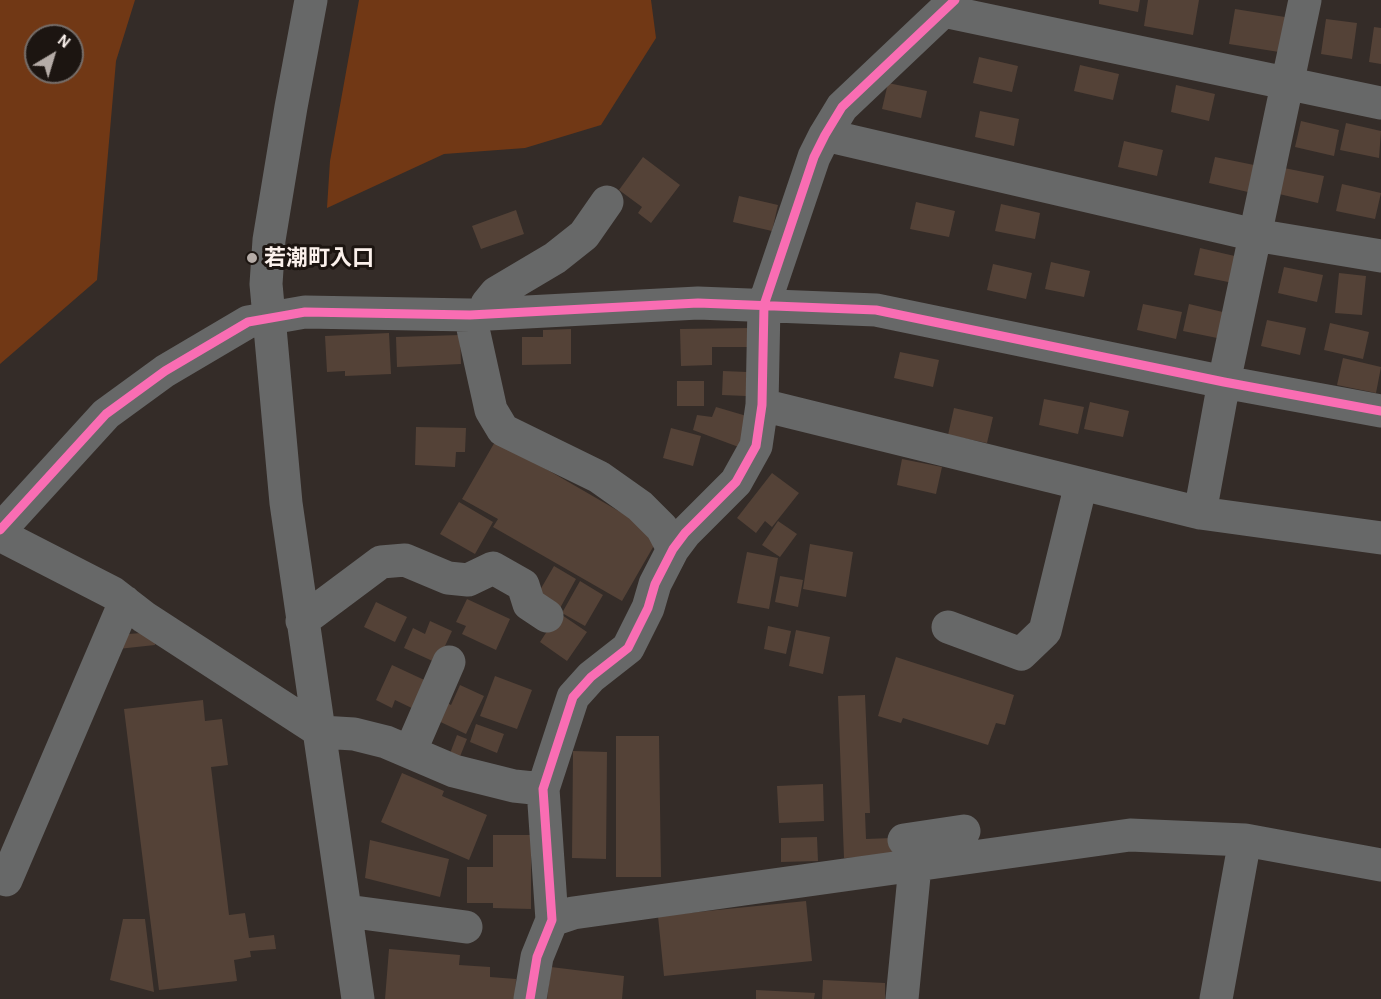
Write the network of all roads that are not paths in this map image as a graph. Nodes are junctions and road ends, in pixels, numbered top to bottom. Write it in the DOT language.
graph roads {
  1 [pos="311,0"];
  2 [pos="1305,0"];
  3 [pos="949,5"];
  4 [pos="1287,85"];
  5 [pos="1381,103"];
  6 [pos="825,135"];
  7 [pos="607,202"];
  8 [pos="1255,235"];
  9 [pos="1381,256"];
  10 [pos="764,305"];
  11 [pos="477,315"];
  12 [pos="268,318"];
  13 [pos="1224,382"];
  14 [pos="762,405"];
  15 [pos="1381,411"];
  16 [pos="1082,484"];
  17 [pos="1200,513"];
  18 [pos="0,530"];
  19 [pos="0,535"];
  20 [pos="1381,538"];
  21 [pos="674,549"];
  22 [pos="125,602"];
  23 [pos="547,616"];
  24 [pos="302,621"];
  25 [pos="948,627"];
  26 [pos="449,662"];
  27 [pos="321,732"];
  28 [pos="410,752"];
  29 [pos="543,789"];
  30 [pos="964,831"];
  31 [pos="1245,840"];
  32 [pos="910,853"];
  33 [pos="1381,865"];
  34 [pos="6,880"];
  35 [pos="346,911"];
  36 [pos="552,920"];
  37 [pos="466,927"];
  38 [pos="358,999"];
  39 [pos="530,999"];
  40 [pos="902,999"];
  41 [pos="1216,999"];
  1 -- 12 [label="street"];
  2 -- 4 [label="street"];
  3 -- 4 [label="street"];
  3 -- 6 [label="street"];
  4 -- 5 [label="street"];
  4 -- 8 [label="street"];
  6 -- 8 [label="street"];
  6 -- 10 [label="street"];
  7 -- 11 [label="street"];
  8 -- 9 [label="street"];
  8 -- 13 [label="street"];
  10 -- 11 [label="street"];
  10 -- 13 [label="street"];
  10 -- 14 [label="street"];
  11 -- 12 [label="street"];
  11 -- 21 [label="street"];
  12 -- 18 [label="street"];
  12 -- 24 [label="street"];
  13 -- 15 [label="street"];
  13 -- 17 [label="street"];
  14 -- 16 [label="street"];
  14 -- 21 [label="street"];
  16 -- 17 [label="street"];
  16 -- 25 [label="street"];
  17 -- 20 [label="street"];
  19 -- 22 [label="street"];
  21 -- 29 [label="street"];
  22 -- 27 [label="street"];
  22 -- 34 [label="street"];
  23 -- 24 [label="street"];
  24 -- 27 [label="street"];
  26 -- 28 [label="street"];
  27 -- 28 [label="street"];
  27 -- 35 [label="street"];
  28 -- 29 [label="street"];
  29 -- 36 [label="street"];
  30 -- 32 [label="street"];
  31 -- 32 [label="street"];
  31 -- 33 [label="street"];
  31 -- 41 [label="street"];
  32 -- 36 [label="street"];
  32 -- 40 [label="street"];
  35 -- 37 [label="street"];
  35 -- 38 [label="street"];
  36 -- 39 [label="street"];
}
